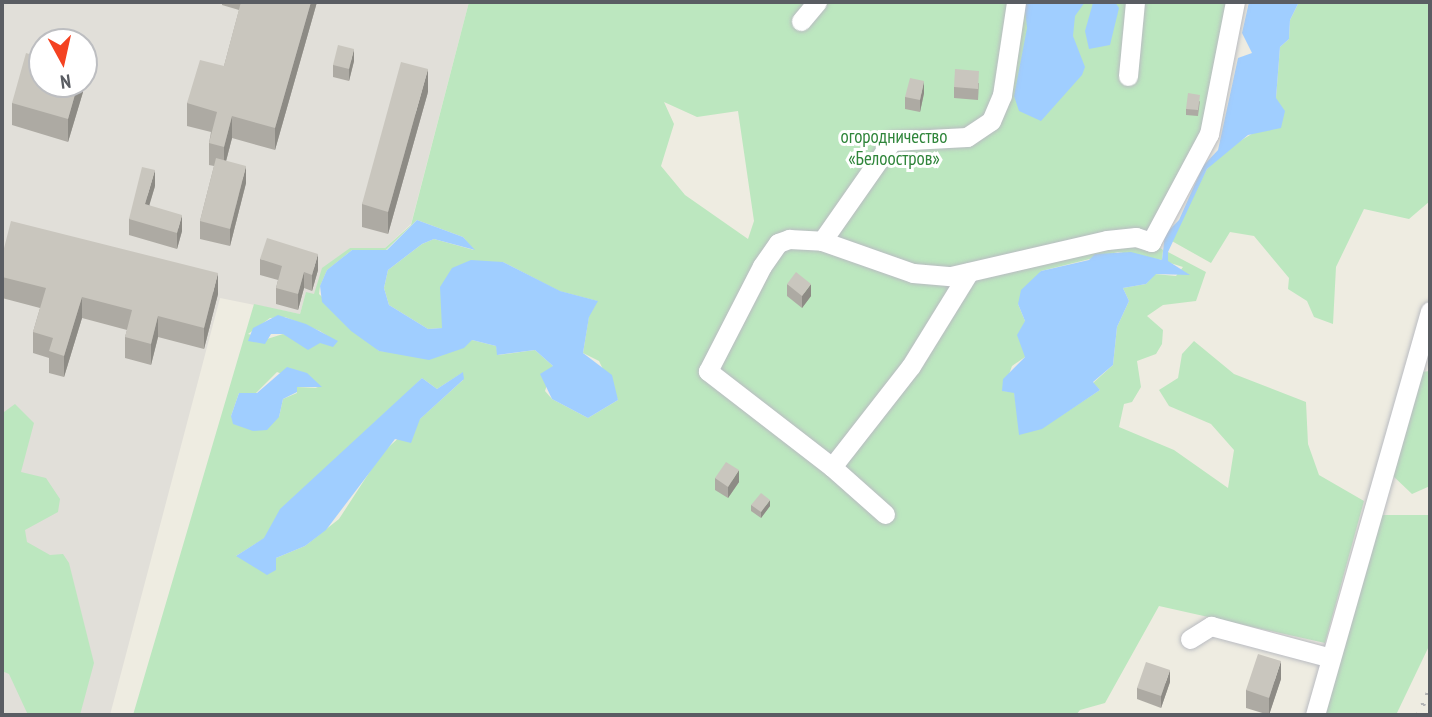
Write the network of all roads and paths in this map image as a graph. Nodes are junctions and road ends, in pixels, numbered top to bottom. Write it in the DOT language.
graph roads {
  1 [pos="817,2"];
  2 [pos="1016,2"];
  3 [pos="1135,2"];
  4 [pos="1235,2"];
  5 [pos="801,21"];
  6 [pos="1128,76"];
  7 [pos="821,241"];
  8 [pos="969,272"];
  9 [pos="1430,311"];
  10 [pos="832,467"];
  11 [pos="885,514"];
  12 [pos="1190,639"];
  13 [pos="1333,651"];
  14 [pos="1315,715"];
  1 -- 5 [label="street"];
  2 -- 7 [label="street"];
  3 -- 6 [label="street"];
  4 -- 8 [label="street"];
  7 -- 8 [label="street"];
  7 -- 10 [label="street"];
  8 -- 10 [label="street"];
  9 -- 13 [label="street"];
  10 -- 11 [label="street"];
  12 -- 13 [label="street"];
  13 -- 14 [label="street"];
}
